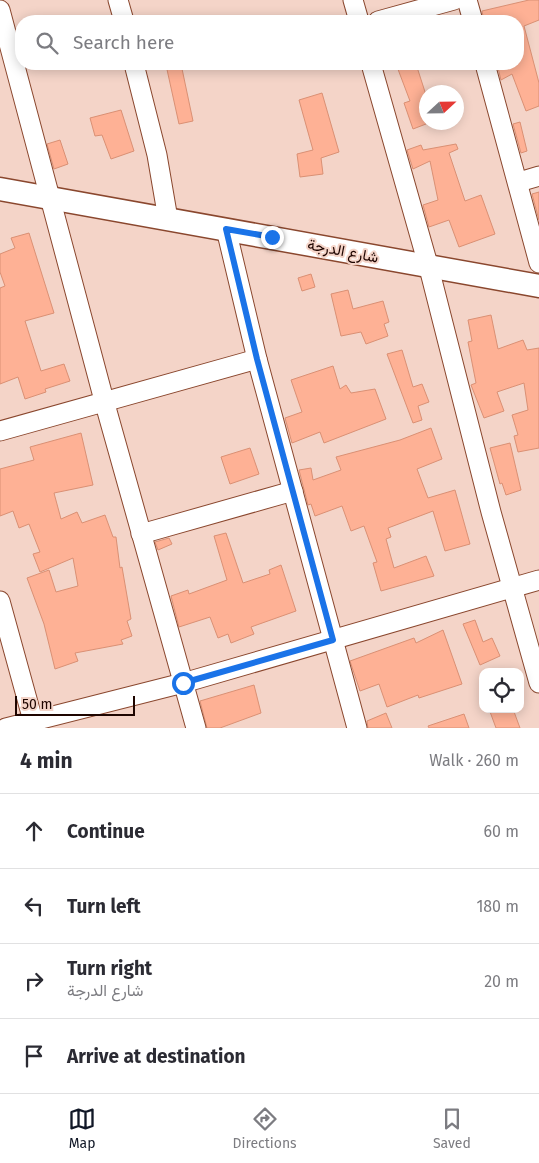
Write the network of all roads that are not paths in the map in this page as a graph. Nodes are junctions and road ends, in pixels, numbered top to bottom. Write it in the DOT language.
graph roads {
  1 [pos="118,0"];
  2 [pos="352,0"];
  3 [pos="454,0"];
  4 [pos="467,0"];
  5 [pos="0,10"];
  6 [pos="122,15"];
  7 [pos="357,15"];
  8 [pos="400,15"];
  9 [pos="471,15"];
  10 [pos="15,64"];
  11 [pos="17,70"];
  12 [pos="136,70"];
  13 [pos="373,70"];
  14 [pos="487,70"];
  15 [pos="539,176"];
  16 [pos="519,182"];
  17 [pos="0,189"];
  18 [pos="52,198"];
  19 [pos="168,219"];
  20 [pos="226,229"];
  21 [pos="539,263"];
  22 [pos="429,268"];
  23 [pos="539,286"];
  24 [pos="257,359"];
  25 [pos="105,404"];
  26 [pos="0,431"];
  27 [pos="293,491"];
  28 [pos="141,534"];
  29 [pos="539,580"];
  30 [pos="513,588"];
  31 [pos="0,601"];
  32 [pos="333,640"];
  33 [pos="183,683"];
  34 [pos="539,683"];
  35 [pos="34,725"];
  36 [pos="6,728"];
  37 [pos="196,728"];
  38 [pos="357,728"];
  1 -- 6 [label="street"];
  2 -- 7 [label="street"];
  3 -- 8 [label="street"];
  4 -- 9 [label="street"];
  5 -- 10 [label="street"];
  11 -- 18 [label="street"];
  12 -- 19 [label="street"];
  13 -- 22 [label="street"];
  14 -- 16 [label="street"];
  15 -- 16 [label="street"];
  16 -- 21 [label="street"];
  17 -- 18 [label="street, شارع الدرجة"];
  18 -- 19 [label="street, شارع الدرجة"];
  18 -- 25 [label="street"];
  19 -- 20 [label="street, شارع الدرجة"];
  20 -- 22 [label="street, شارع الدرجة"];
  20 -- 24 [label="street"];
  22 -- 23 [label="street, شارع الدرجة"];
  22 -- 30 [label="street"];
  24 -- 25 [label="street"];
  24 -- 27 [label="street"];
  25 -- 26 [label="street"];
  25 -- 28 [label="street"];
  27 -- 28 [label="street"];
  27 -- 32 [label="street"];
  28 -- 33 [label="street"];
  29 -- 30 [label="street"];
  30 -- 32 [label="street"];
  30 -- 34 [label="street"];
  31 -- 35 [label="street"];
  32 -- 33 [label="street"];
  32 -- 38 [label="street"];
  33 -- 35 [label="street"];
  33 -- 37 [label="street"];
  35 -- 36 [label="street"];
}
